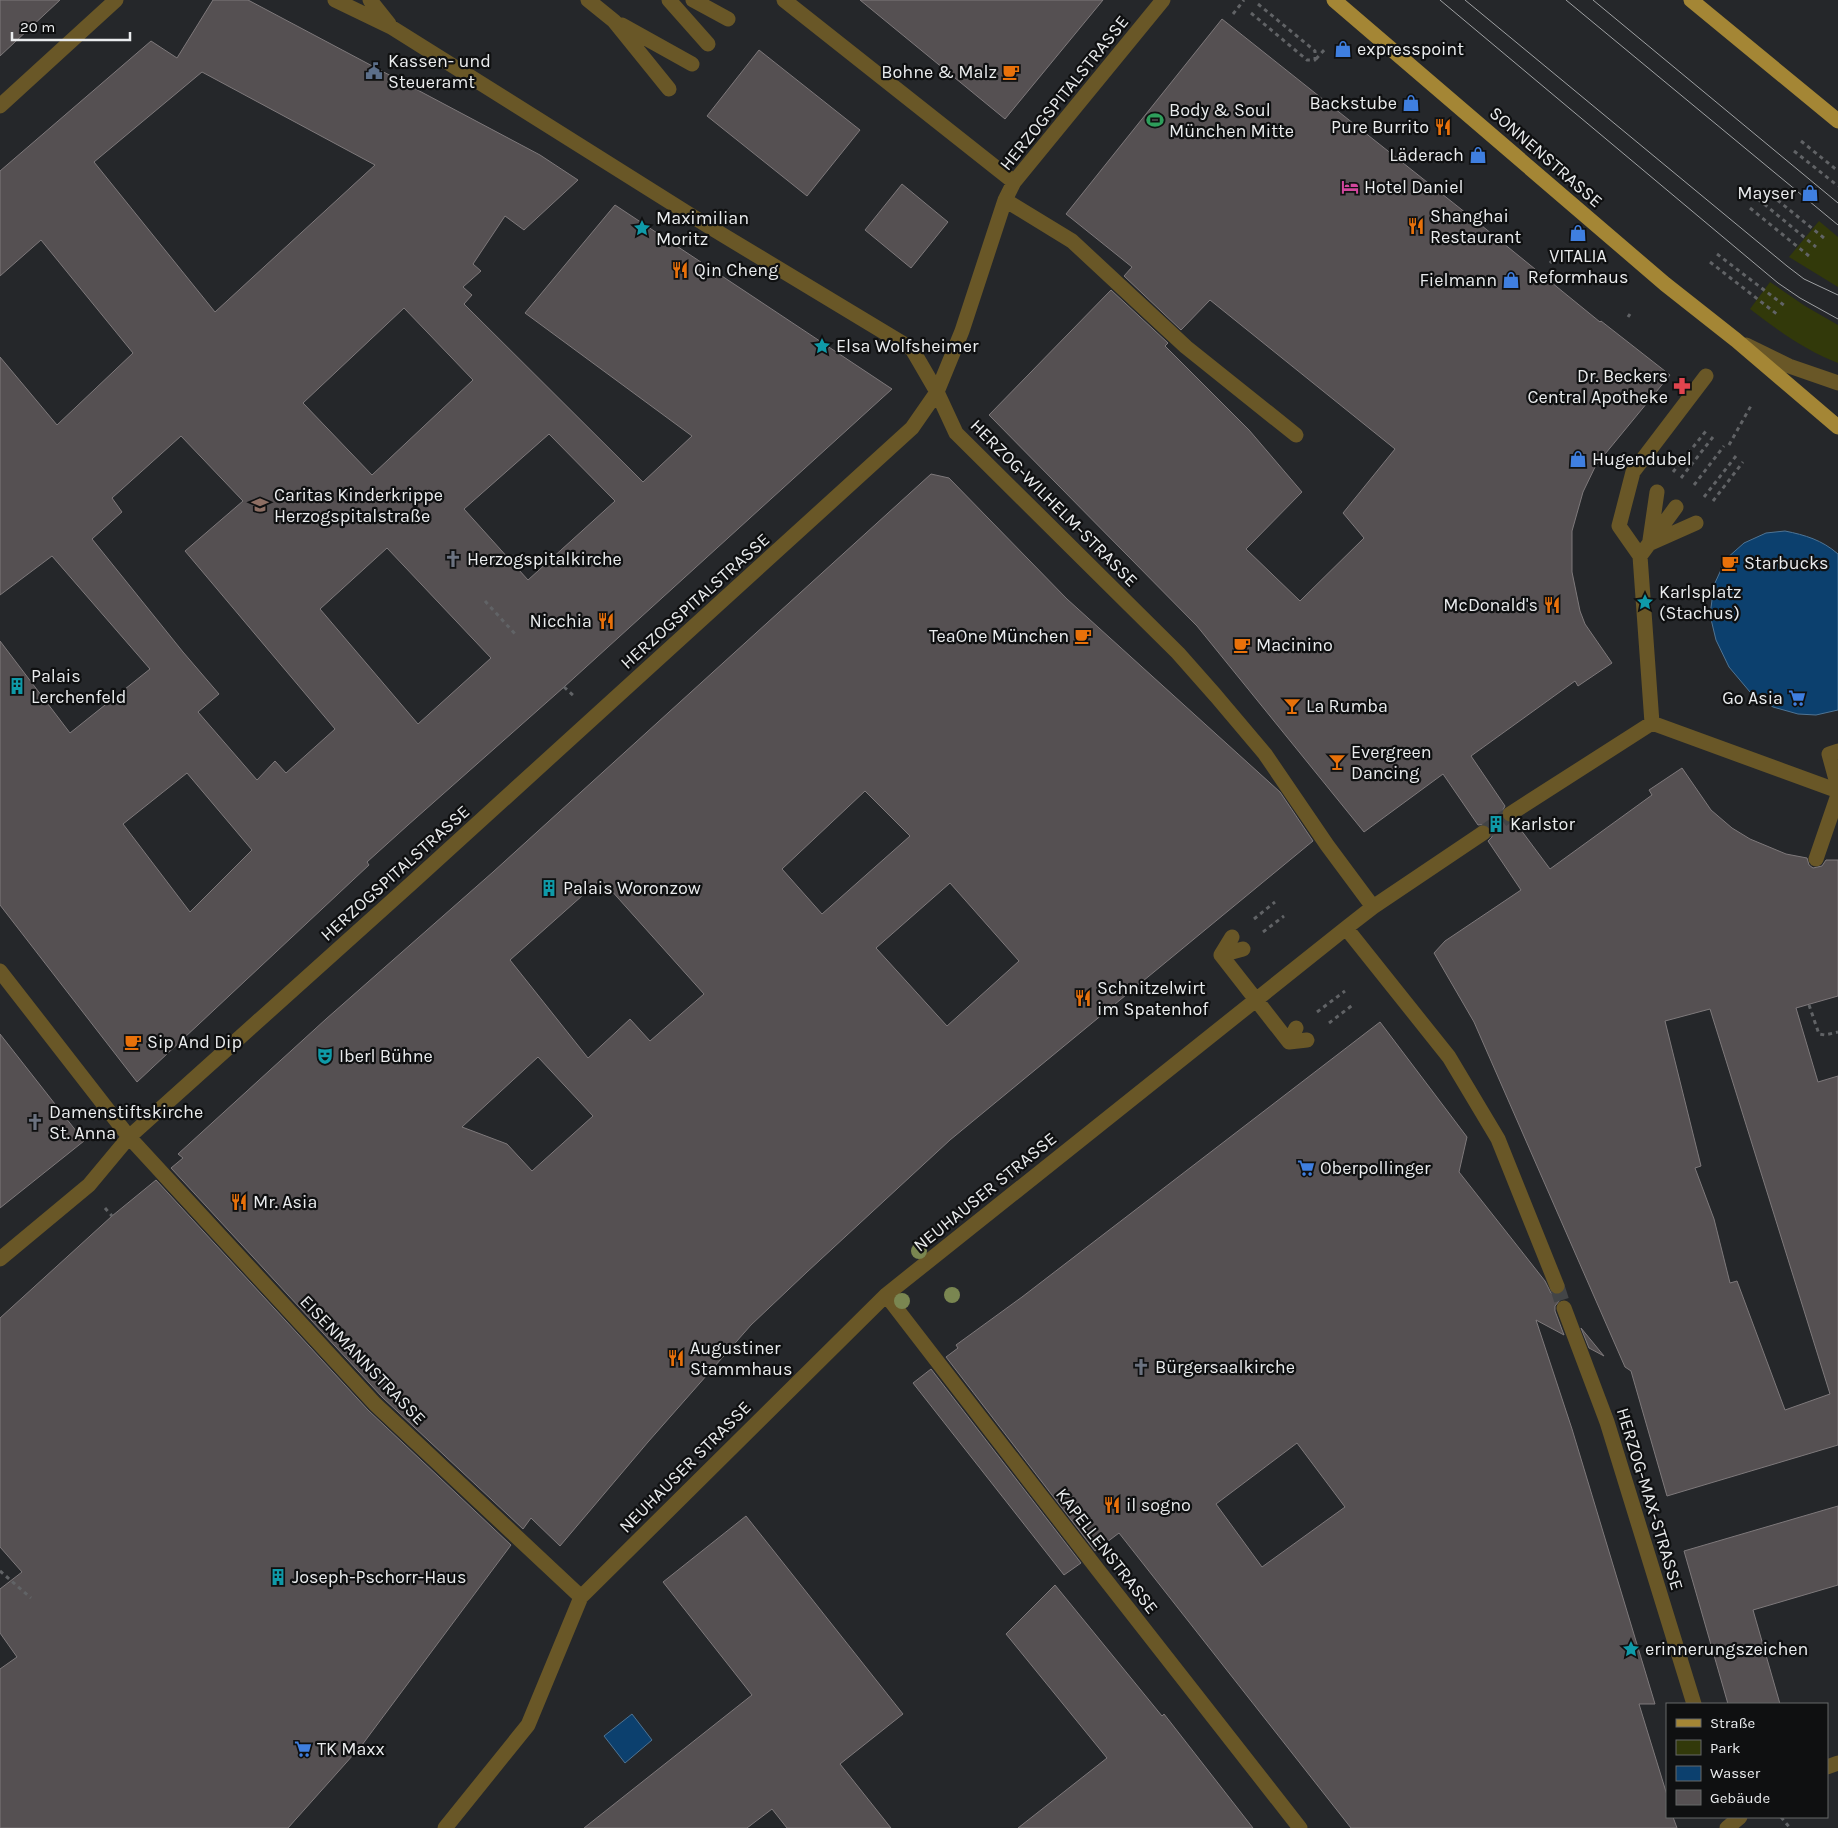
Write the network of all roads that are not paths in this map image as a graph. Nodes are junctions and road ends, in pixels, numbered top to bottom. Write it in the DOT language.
graph roads {
  1 [pos="116,0"];
  2 [pos="335,0"];
  3 [pos="370,0"];
  4 [pos="588,0"];
  5 [pos="669,0"];
  6 [pos="693,0"];
  7 [pos="784,0"];
  8 [pos="1163,0"];
  9 [pos="1334,0"];
  10 [pos="1691,0"];
  11 [pos="728,19"];
  12 [pos="614,21"];
  13 [pos="391,27"];
  14 [pos="708,44"];
  15 [pos="692,64"];
  16 [pos="669,88"];
  17 [pos="0,106"];
  18 [pos="1838,122"];
  19 [pos="1014,182"];
  20 [pos="1005,200"];
  21 [pos="1736,340"];
  22 [pos="1706,376"];
  23 [pos="1838,383"];
  24 [pos="937,392"];
  25 [pos="1838,427"];
  26 [pos="1296,435"];
  27 [pos="1650,544"];
  28 [pos="1640,556"];
  29 [pos="1652,723"];
  30 [pos="1838,751"];
  31 [pos="1838,789"];
  32 [pos="1838,795"];
  33 [pos="1510,814"];
  34 [pos="1483,833"];
  35 [pos="1816,859"];
  36 [pos="1373,908"];
  37 [pos="1346,928"];
  38 [pos="1232,938"];
  39 [pos="1242,949"];
  40 [pos="1221,955"];
  41 [pos="0,971"];
  42 [pos="1256,1000"];
  43 [pos="1296,1028"];
  44 [pos="1307,1040"];
  45 [pos="1289,1042"];
  46 [pos="129,1137"];
  47 [pos="0,1260"];
  48 [pos="1557,1286"];
  49 [pos="886,1295"];
  50 [pos="1564,1308"];
  51 [pos="580,1597"];
  52 [pos="1694,1703"];
  53 [pos="445,1828"];
  54 [pos="1300,1828"];
  1 -- 17 [label="street"];
  2 -- 13 [label="street, HERZOG-WILHELM-STRASSE"];
  3 -- 13 [label="street"];
  4 -- 12 [label="street"];
  5 -- 14 [label="street"];
  6 -- 11 [label="street"];
  7 -- 19 [label="street"];
  8 -- 19 [label="street, HERZOGSPITALSTRASSE"];
  9 -- 21 [label="main road, SONNENSTRASSE"];
  10 -- 18 [label="main road"];
  12 -- 15 [label="street"];
  12 -- 16 [label="street"];
  13 -- 24 [label="street, HERZOG-WILHELM-STRASSE"];
  19 -- 20 [label="street, HERZOGSPITALSTRASSE"];
  20 -- 24 [label="street, HERZOGSPITALSTRASSE"];
  20 -- 26 [label="street"];
  21 -- 23 [label="street"];
  21 -- 25 [label="main road"];
  22 -- 28 [label="street"];
  24 -- 36 [label="street, HERZOG-WILHELM-STRASSE"];
  24 -- 46 [label="street, HERZOGSPITALSTRASSE"];
  27 -- 27 [label="street"];
  27 -- 28 [label="street"];
  28 -- 29 [label="street"];
  29 -- 31 [label="street"];
  29 -- 33 [label="street"];
  30 -- 31 [label="street"];
  32 -- 35 [label="street"];
  34 -- 36 [label="street, NEUHAUSER STRASSE"];
  36 -- 37 [label="street, NEUHAUSER STRASSE"];
  37 -- 42 [label="street, NEUHAUSER STRASSE"];
  37 -- 48 [label="street"];
  38 -- 40 [label="street"];
  39 -- 40 [label="street"];
  40 -- 42 [label="street"];
  41 -- 46 [label="street, EISENMANNSTRASSE"];
  42 -- 45 [label="street"];
  42 -- 49 [label="street, NEUHAUSER STRASSE"];
  43 -- 45 [label="street"];
  44 -- 45 [label="street"];
  46 -- 47 [label="street, HERZOGSPITALSTRASSE"];
  46 -- 51 [label="street, EISENMANNSTRASSE"];
  49 -- 51 [label="street, NEUHAUSER STRASSE"];
  49 -- 54 [label="street, KAPELLENSTRASSE"];
  50 -- 52 [label="street, HERZOG-MAX-STRASSE"];
  51 -- 53 [label="street, NEUHAUSER STRASSE"];
}
